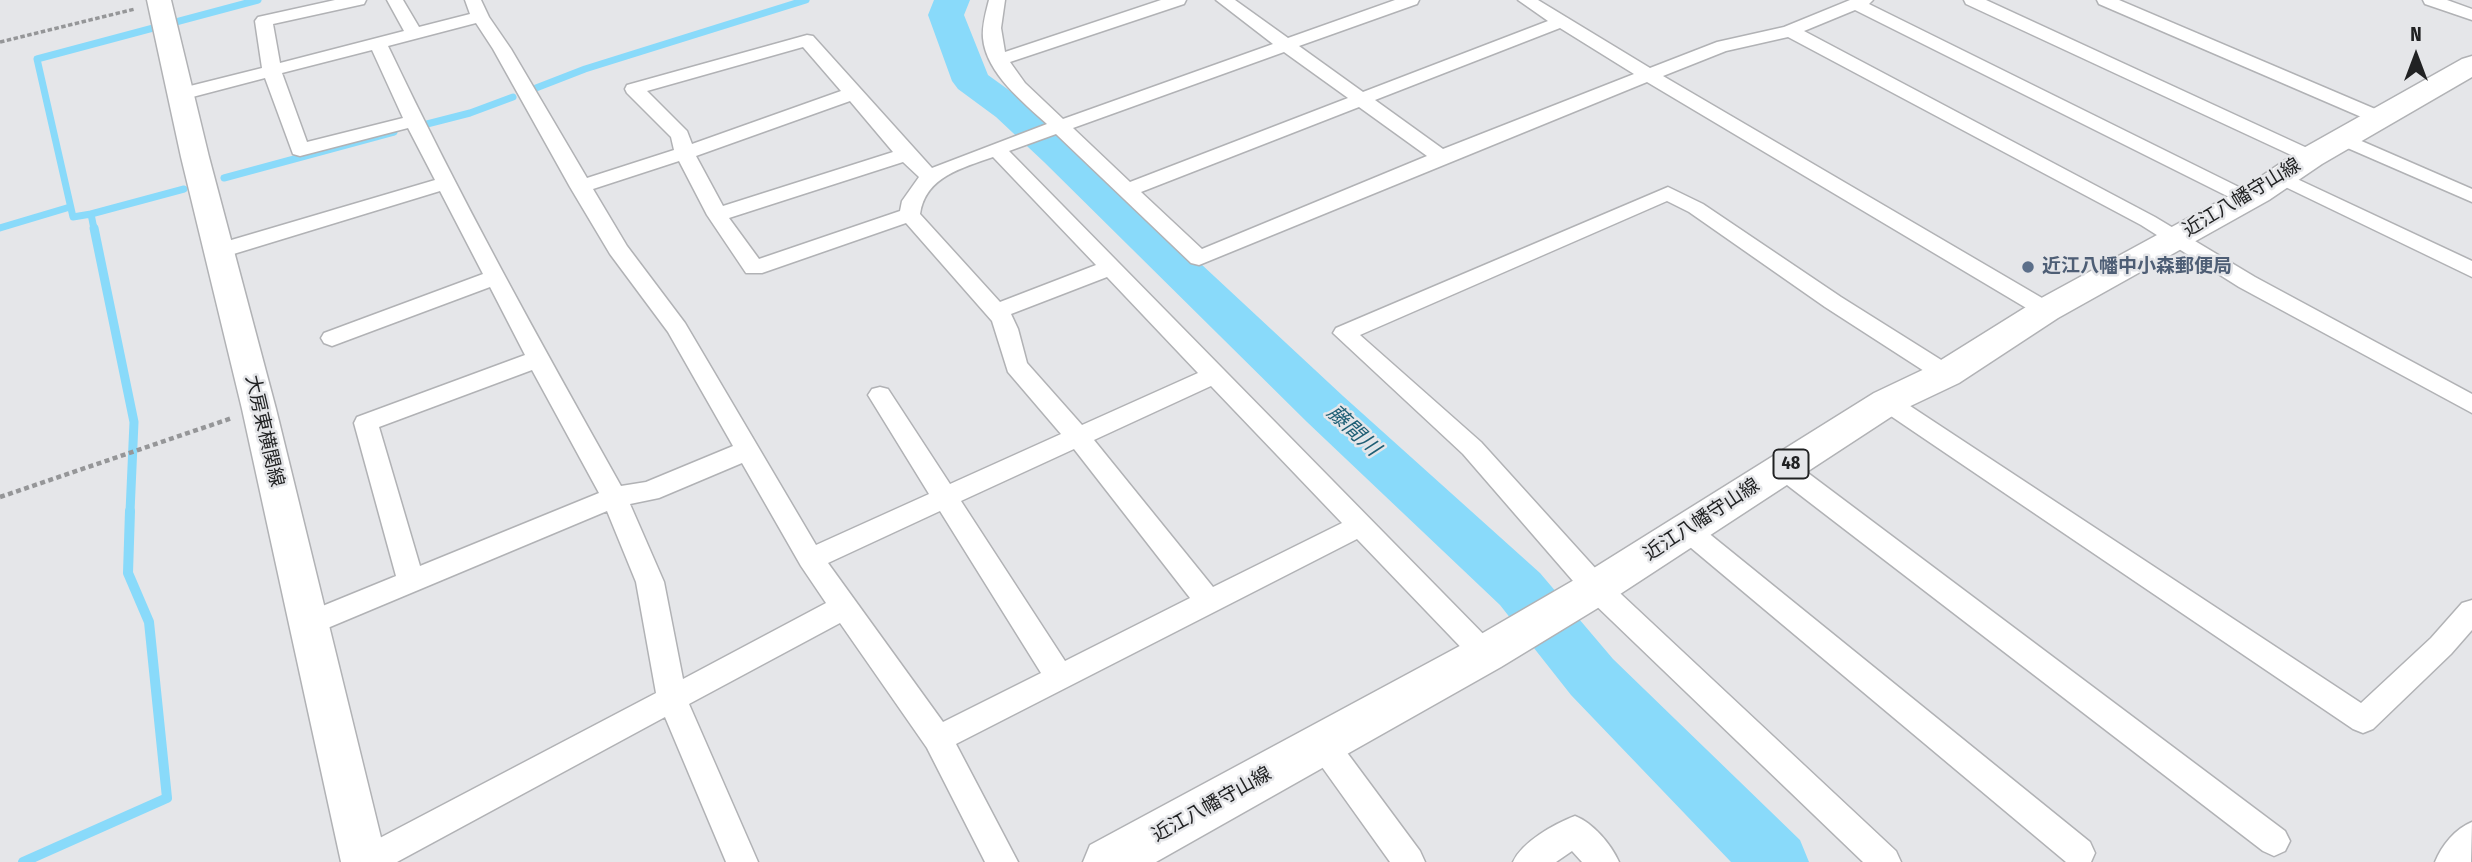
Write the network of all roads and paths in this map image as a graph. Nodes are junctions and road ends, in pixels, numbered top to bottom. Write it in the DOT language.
graph roads {
  1 [pos="358,0"];
  2 [pos="395,0"];
  3 [pos="997,0"];
  4 [pos="1178,0"];
  5 [pos="1224,0"];
  6 [pos="1411,0"];
  7 [pos="1526,0"];
  8 [pos="1972,0"];
  9 [pos="2105,0"];
  10 [pos="2431,0"];
  11 [pos="1860,2"];
  12 [pos="476,8"];
  13 [pos="162,13"];
  14 [pos="2472,15"];
  15 [pos="1561,22"];
  16 [pos="1790,31"];
  17 [pos="414,34"];
  18 [pos="0,42"];
  19 [pos="378,43"];
  20 [pos="1285,44"];
  21 [pos="999,60"];
  22 [pos="2472,65"];
  23 [pos="272,71"];
  24 [pos="1648,75"];
  25 [pos="853,93"];
  26 [pos="181,94"];
  27 [pos="1364,100"];
  28 [pos="2380,118"];
  29 [pos="414,121"];
  30 [pos="1063,127"];
  31 [pos="996,149"];
  32 [pos="685,153"];
  33 [pos="906,154"];
  34 [pos="1441,157"];
  35 [pos="2311,158"];
  36 [pos="929,176"];
  37 [pos="448,182"];
  38 [pos="580,187"];
  39 [pos="1127,190"];
  40 [pos="2472,196"];
  41 [pos="2248,199"];
  42 [pos="717,215"];
  43 [pos="910,215"];
  44 [pos="2175,238"];
  45 [pos="219,251"];
  46 [pos="1110,268"];
  47 [pos="2472,270"];
  48 [pos="496,277"];
  49 [pos="2046,310"];
  50 [pos="996,312"];
  51 [pos="332,338"];
  52 [pos="538,359"];
  53 [pos="1946,374"];
  54 [pos="1214,375"];
  55 [pos="880,396"];
  56 [pos="1887,402"];
  57 [pos="2472,405"];
  58 [pos="259,409"];
  59 [pos="1077,436"];
  60 [pos="748,450"];
  61 [pos="1783,468"];
  62 [pos="0,497"];
  63 [pos="614,497"];
  64 [pos="943,498"];
  65 [pos="1360,525"];
  66 [pos="1687,530"];
  67 [pos="810,559"];
  68 [pos="411,583"];
  69 [pos="1596,588"];
  70 [pos="1209,602"];
  71 [pos="844,607"];
  72 [pos="2472,611"];
  73 [pos="308,624"];
  74 [pos="1485,654"];
  75 [pos="1060,678"];
  76 [pos="672,699"];
  77 [pos="938,739"];
  78 [pos="1323,744"];
  79 [pos="2472,837"];
  80 [pos="2274,841"];
  81 [pos="2080,859"];
  82 [pos="365,862"];
  83 [pos="742,862"];
  84 [pos="1002,862"];
  85 [pos="1108,862"];
  86 [pos="1409,862"];
  87 [pos="1529,862"];
  88 [pos="1603,862"];
  89 [pos="1885,862"];
  90 [pos="2451,862"];
  1 -- 23 [label="street"];
  2 -- 17 [label="street"];
  3 -- 21 [label="street"];
  4 -- 21 [label="street"];
  5 -- 20 [label="street"];
  6 -- 20 [label="street"];
  7 -- 15 [label="street"];
  8 -- 35 [label="street"];
  9 -- 28 [label="street"];
  10 -- 14 [label="street"];
  11 -- 16 [label="street"];
  11 -- 41 [label="street"];
  12 -- 17 [label="street"];
  12 -- 38 [label="street"];
  13 -- 18 [label="path"];
  13 -- 26 [label="main road, 大房東横関線"];
  15 -- 24 [label="street"];
  15 -- 27 [label="street"];
  16 -- 24 [label="street"];
  16 -- 44 [label="street"];
  17 -- 19 [label="street"];
  19 -- 23 [label="street"];
  19 -- 29 [label="street"];
  20 -- 27 [label="street"];
  20 -- 30 [label="street"];
  21 -- 30 [label="street"];
  22 -- 28 [label="main road, 近江八幡守山線 / 48"];
  23 -- 26 [label="street"];
  23 -- 29 [label="street"];
  24 -- 34 [label="street"];
  24 -- 49 [label="street"];
  25 -- 32 [label="street"];
  25 -- 32 [label="street"];
  25 -- 33 [label="street"];
  26 -- 45 [label="main road, 大房東横関線"];
  27 -- 34 [label="street"];
  27 -- 39 [label="street"];
  28 -- 35 [label="main road, 近江八幡守山線 / 48"];
  29 -- 37 [label="street"];
  30 -- 31 [label="street"];
  30 -- 39 [label="street"];
  31 -- 36 [label="street"];
  31 -- 46 [label="street"];
  32 -- 38 [label="street"];
  32 -- 42 [label="street"];
  33 -- 36 [label="street"];
  33 -- 42 [label="street"];
  34 -- 39 [label="street"];
  35 -- 40 [label="street"];
  35 -- 41 [label="main road, 近江八幡守山線 / 48"];
  35 -- 47 [label="street"];
  36 -- 43 [label="street"];
  37 -- 45 [label="street"];
  37 -- 48 [label="street"];
  38 -- 60 [label="street"];
  41 -- 44 [label="main road, 近江八幡守山線 / 48"];
  42 -- 43 [label="street"];
  43 -- 50 [label="street"];
  44 -- 49 [label="main road, 近江八幡守山線 / 48"];
  44 -- 57 [label="street"];
  45 -- 58 [label="main road, 大房東横関線"];
  46 -- 50 [label="street"];
  46 -- 54 [label="street"];
  48 -- 51 [label="street"];
  48 -- 52 [label="street"];
  49 -- 53 [label="main road, 近江八幡守山線 / 48"];
  50 -- 59 [label="street"];
  52 -- 63 [label="street"];
  52 -- 68 [label="street"];
  53 -- 56 [label="main road, 近江八幡守山線 / 48"];
  53 -- 69 [label="street"];
  54 -- 59 [label="street"];
  54 -- 65 [label="street"];
  55 -- 64 [label="street"];
  56 -- 61 [label="main road, 近江八幡守山線 / 48"];
  56 -- 72 [label="street"];
  58 -- 62 [label="path"];
  58 -- 73 [label="main road, 大房東横関線"];
  59 -- 64 [label="street"];
  59 -- 70 [label="street"];
  60 -- 63 [label="street"];
  60 -- 67 [label="street"];
  61 -- 66 [label="main road, 近江八幡守山線 / 48"];
  61 -- 80 [label="street"];
  63 -- 68 [label="street"];
  63 -- 76 [label="street"];
  64 -- 67 [label="street"];
  64 -- 75 [label="street"];
  65 -- 70 [label="street"];
  65 -- 74 [label="street"];
  66 -- 69 [label="main road, 近江八幡守山線 / 48"];
  66 -- 81 [label="street"];
  67 -- 71 [label="street"];
  68 -- 73 [label="street"];
  69 -- 74 [label="main road, 近江八幡守山線 / 48"];
  69 -- 89 [label="street"];
  70 -- 75 [label="street"];
  71 -- 76 [label="street"];
  71 -- 77 [label="street"];
  73 -- 82 [label="main road, 大房東横関線"];
  74 -- 78 [label="main road, 近江八幡守山線 / 48"];
  75 -- 77 [label="street"];
  76 -- 82 [label="street"];
  76 -- 83 [label="street"];
  77 -- 84 [label="street"];
  78 -- 85 [label="main road, 近江八幡守山線 / 48"];
  78 -- 86 [label="street"];
  79 -- 90 [label="street"];
  87 -- 88 [label="street"];
}
